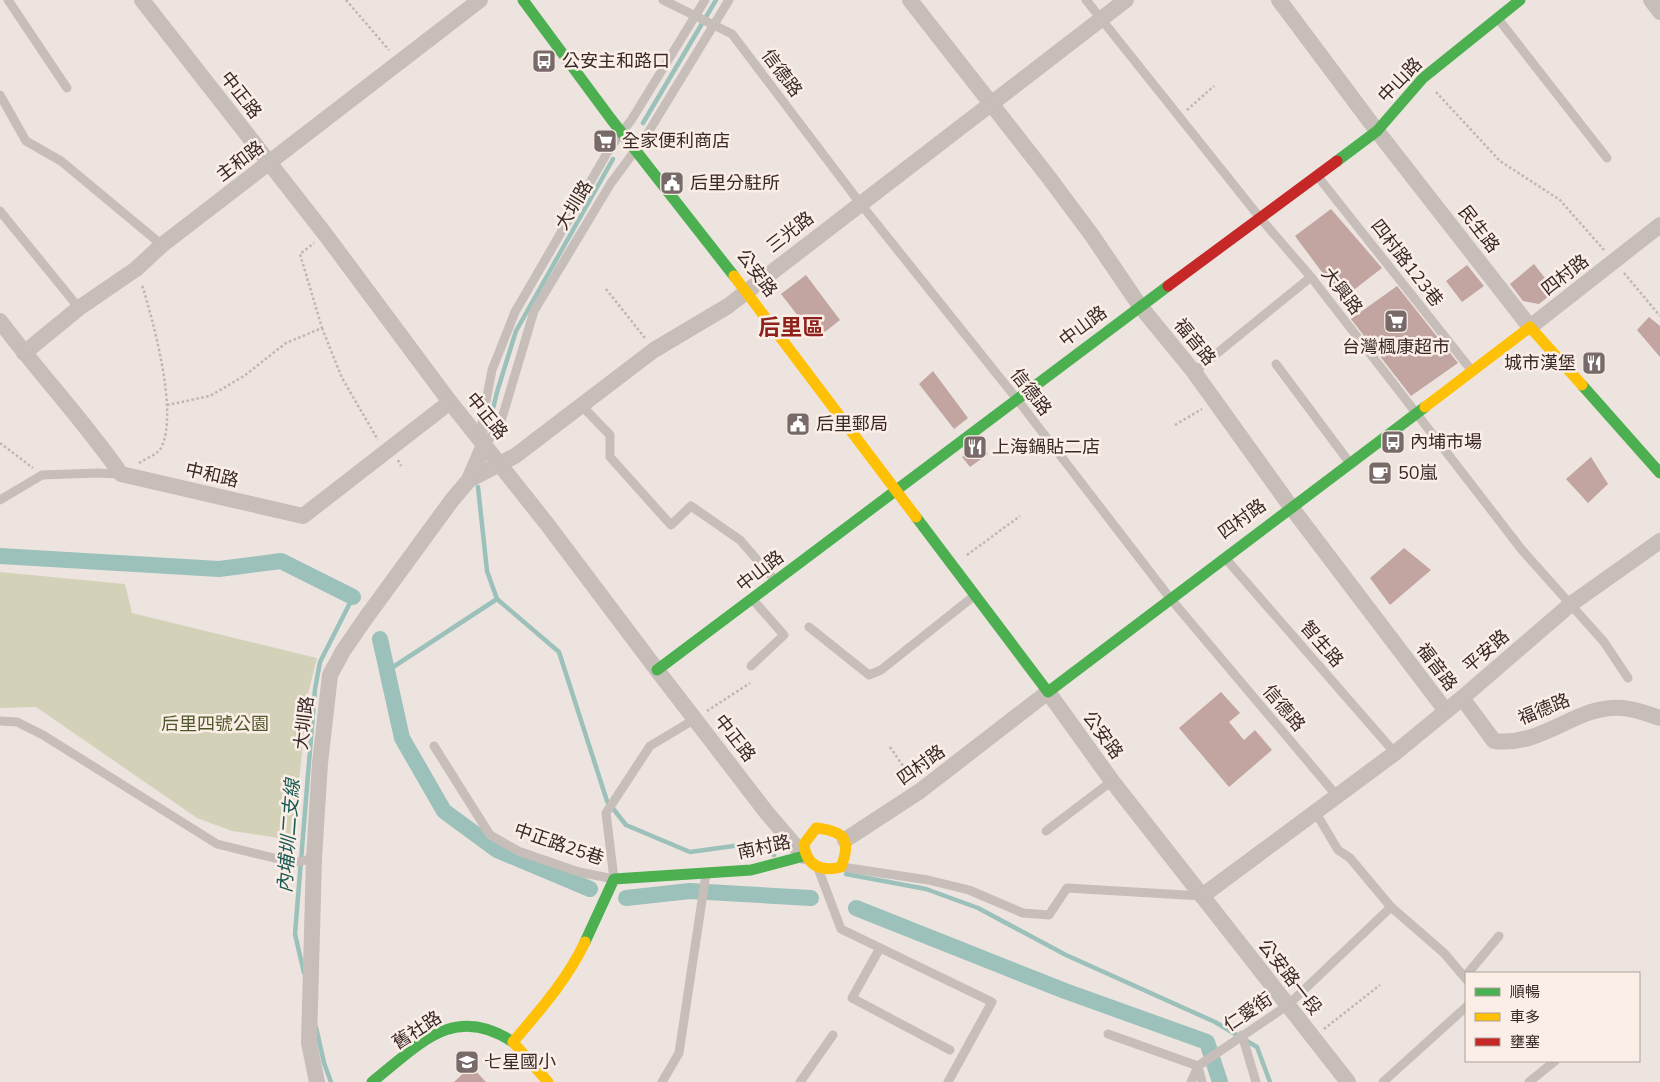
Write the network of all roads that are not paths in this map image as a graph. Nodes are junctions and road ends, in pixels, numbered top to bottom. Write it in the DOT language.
graph roads {
  1 [pos="8,0"];
  2 [pos="480,0"];
  3 [pos="522,0"];
  4 [pos="663,0"];
  5 [pos="706,0"];
  6 [pos="729,0"];
  7 [pos="910,0"];
  8 [pos="1086,0"];
  9 [pos="1126,0"];
  10 [pos="1520,0"];
  11 [pos="1651,0"];
  12 [pos="146,1"];
  13 [pos="1284,2"];
  14 [pos="1660,12"];
  15 [pos="695,18"];
  16 [pos="1497,18"];
  17 [pos="1100,20"];
  18 [pos="713,26"];
  19 [pos="67,88"];
  20 [pos="0,95"];
  21 [pos="990,104"];
  22 [pos="621,131"];
  23 [pos="1377,131"];
  24 [pos="636,150"];
  25 [pos="1607,158"];
  26 [pos="269,164"];
  27 [pos="1317,175"];
  28 [pos="860,203"];
  29 [pos="0,211"];
  30 [pos="1261,219"];
  31 [pos="1660,225"];
  32 [pos="162,245"];
  33 [pos="1311,277"];
  34 [pos="744,293"];
  35 [pos="1140,306"];
  36 [pos="79,308"];
  37 [pos="0,321"];
  38 [pos="1530,327"];
  39 [pos="24,352"];
  40 [pos="1276,364"];
  41 [pos="1472,370"];
  42 [pos="1194,372"];
  43 [pos="1016,398"];
  44 [pos="450,402"];
  45 [pos="581,405"];
  46 [pos="1416,414"];
  47 [pos="484,445"];
  48 [pos="1351,464"];
  49 [pos="501,465"];
  50 [pos="1660,473"];
  51 [pos="121,474"];
  52 [pos="469,480"];
  53 [pos="896,489"];
  54 [pos="0,500"];
  55 [pos="1291,507"];
  56 [pos="1660,542"];
  57 [pos="1224,557"];
  58 [pos="776,581"];
  59 [pos="976,595"];
  60 [pos="1170,598"];
  61 [pos="752,600"];
  62 [pos="1571,604"];
  63 [pos="809,627"];
  64 [pos="751,666"];
  65 [pos="657,670"];
  66 [pos="1628,678"];
  67 [pos="1048,692"];
  68 [pos="1462,698"];
  69 [pos="1446,711"];
  70 [pos="1660,718"];
  71 [pos="695,719"];
  72 [pos="0,721"];
  73 [pos="434,746"];
  74 [pos="1395,753"];
  75 [pos="1112,781"];
  76 [pos="1337,796"];
  77 [pos="1316,812"];
  78 [pos="1046,831"];
  79 [pos="845,840"];
  80 [pos="804,856"];
  81 [pos="314,858"];
  82 [pos="841,867"];
  83 [pos="818,868"];
  84 [pos="705,878"];
  85 [pos="614,879"];
  86 [pos="1202,896"];
  87 [pos="1391,907"];
  88 [pos="1499,936"];
  89 [pos="880,948"];
  90 [pos="1469,972"];
  91 [pos="1465,975"];
  92 [pos="1288,1005"];
  93 [pos="1465,1007"];
  94 [pos="1108,1034"];
  95 [pos="1242,1035"];
  96 [pos="833,1036"];
  97 [pos="513,1042"];
  98 [pos="950,1050"];
  99 [pos="1539,1062"];
  100 [pos="1554,1062"];
  101 [pos="1198,1066"];
  102 [pos="1545,1068"];
  103 [pos="317,1082"];
  104 [pos="372,1082"];
  105 [pos="548,1082"];
  106 [pos="662,1082"];
  107 [pos="800,1082"];
  108 [pos="948,1082"];
  109 [pos="1191,1082"];
  110 [pos="1202,1082"];
  111 [pos="1256,1082"];
  112 [pos="1348,1082"];
  113 [pos="1383,1082"];
  114 [pos="1529,1082"];
  1 -- 19 [label="lane"];
  2 -- 26 [label="street, 主和路"];
  3 -- 22 [label="street, 公安路"];
  4 -- 15 [label="lane, 信德路"];
  5 -- 15 [label="lane, 大圳路"];
  6 -- 18 [label="lane, 大圳路"];
  7 -- 21 [label="street, 福音路"];
  8 -- 17 [label="lane, 大興路"];
  9 -- 17 [label="street, 三光路"];
  10 -- 16 [label="street, 中山路"];
  11 -- 14 [label="street"];
  12 -- 26 [label="street, 中正路"];
  13 -- 23 [label="street, 民生路"];
  15 -- 18 [label="lane, 信德路"];
  15 -- 22 [label="lane, 大圳路"];
  16 -- 23 [label="street, 中山路"];
  16 -- 25 [label="lane"];
  17 -- 21 [label="street, 三光路"];
  17 -- 30 [label="lane, 大興路"];
  18 -- 24 [label="lane, 大圳路"];
  18 -- 28 [label="lane, 信德路"];
  20 -- 32 [label="lane"];
  21 -- 28 [label="street, 三光路"];
  21 -- 35 [label="street, 福音路"];
  22 -- 24 [label="street, 公安路"];
  22 -- 47 [label="lane, 大圳路"];
  23 -- 27 [label="street, 中山路"];
  23 -- 38 [label="street, 民生路"];
  24 -- 34 [label="street, 公安路"];
  24 -- 47 [label="lane, 大圳路"];
  26 -- 32 [label="street, 主和路"];
  26 -- 44 [label="street, 中正路"];
  27 -- 30 [label="street, 中山路"];
  27 -- 41 [label="lane, 四村路123巷"];
  28 -- 34 [label="street, 三光路"];
  28 -- 43 [label="lane, 信德路"];
  29 -- 36 [label="lane"];
  30 -- 33 [label="lane, 大興路"];
  30 -- 35 [label="street, 中山路"];
  31 -- 38 [label="street, 四村路"];
  32 -- 36 [label="street, 主和路"];
  33 -- 42 [label="lane"];
  33 -- 46 [label="lane, 大興路"];
  34 -- 45 [label="street, 三光路"];
  34 -- 53 [label="street, 公安路"];
  35 -- 42 [label="street, 福音路"];
  35 -- 43 [label="street, 中山路"];
  36 -- 39 [label="street, 主和路"];
  37 -- 39 [label="street"];
  38 -- 41 [label="street, 四村路"];
  38 -- 50 [label="street, 民生路"];
  39 -- 51 [label="street"];
  40 -- 48 [label="lane"];
  41 -- 46 [label="street, 四村路"];
  42 -- 55 [label="street, 福音路"];
  43 -- 53 [label="street, 中山路"];
  43 -- 60 [label="lane, 信德路"];
  44 -- 47 [label="street, 中正路"];
  44 -- 51 [label="street, 中和路"];
  45 -- 49 [label="street, 三光路"];
  45 -- 58 [label="lane"];
  46 -- 48 [label="street, 四村路"];
  46 -- 62 [label="lane, 大興路"];
  47 -- 49 [label="street, 中正路"];
  47 -- 52 [label="street, 大圳路"];
  48 -- 55 [label="street, 四村路"];
  49 -- 52 [label="street, 三光路"];
  49 -- 65 [label="street, 中正路"];
  51 -- 54 [label="lane"];
  52 -- 81 [label="street, 大圳路"];
  53 -- 58 [label="street, 中山路"];
  53 -- 59 [label="street, 公安路"];
  55 -- 57 [label="street, 四村路"];
  55 -- 69 [label="street, 福音路"];
  56 -- 62 [label="street, 平安路"];
  57 -- 60 [label="street, 四村路"];
  57 -- 74 [label="lane, 智生路"];
  58 -- 61 [label="street, 中山路"];
  59 -- 63 [label="lane"];
  59 -- 67 [label="street, 公安路"];
  60 -- 67 [label="street, 四村路"];
  60 -- 76 [label="lane, 信德路"];
  61 -- 64 [label="lane"];
  61 -- 65 [label="street, 中山路"];
  62 -- 66 [label="lane, 大興路"];
  62 -- 68 [label="street, 平安路"];
  65 -- 71 [label="street, 中正路"];
  67 -- 75 [label="street, 公安路"];
  67 -- 79 [label="street, 四村路"];
  68 -- 69 [label="street, 平安路"];
  68 -- 70 [label="street, 福德路"];
  69 -- 74 [label="street, 平安路"];
  71 -- 80 [label="street, 中正路"];
  71 -- 85 [label="lane, 中正路25巷"];
  72 -- 81 [label="lane"];
  73 -- 85 [label="lane, 中正路25巷"];
  74 -- 76 [label="street, 平安路"];
  75 -- 78 [label="lane"];
  75 -- 86 [label="street, 公安路"];
  76 -- 77 [label="street, 平安路"];
  77 -- 86 [label="street, 平安路"];
  77 -- 87 [label="lane"];
  79 -- 80 [label="street"];
  79 -- 82 [label="street"];
  80 -- 83 [label="street, 南村路"];
  80 -- 84 [label="street, 南村路"];
  81 -- 103 [label="street, 大圳路"];
  82 -- 83 [label="street"];
  82 -- 86 [label="lane"];
  83 -- 89 [label="lane"];
  84 -- 85 [label="street, 南村路"];
  84 -- 106 [label="lane"];
  85 -- 97 [label="street"];
  86 -- 92 [label="street, 公安路一段"];
  87 -- 91 [label="lane"];
  87 -- 92 [label="lane, 仁愛街"];
  88 -- 90 [label="lane"];
  89 -- 98 [label="lane"];
  89 -- 108 [label="lane"];
  92 -- 95 [label="lane, 仁愛街"];
  92 -- 112 [label="street, 公安路一段"];
  93 -- 113 [label="lane"];
  94 -- 101 [label="lane"];
  95 -- 101 [label="lane, 仁愛街"];
  95 -- 111 [label="lane"];
  96 -- 107 [label="lane"];
  97 -- 104 [label="street, 舊社路"];
  97 -- 105 [label="street"];
  99 -- 102 [label="lane"];
  100 -- 102 [label="lane"];
  101 -- 109 [label="lane"];
  101 -- 110 [label="lane"];
  102 -- 114 [label="lane"];
}
